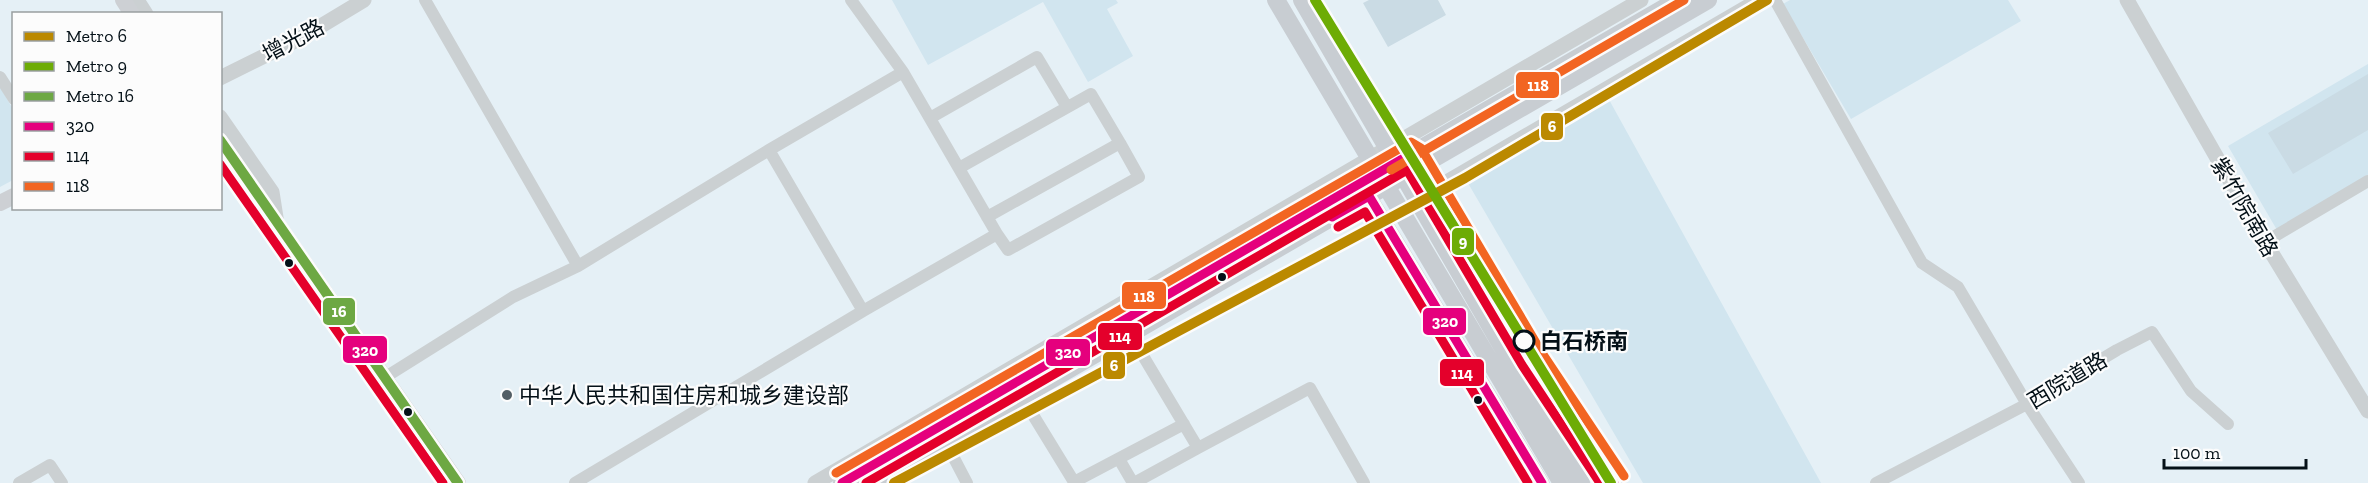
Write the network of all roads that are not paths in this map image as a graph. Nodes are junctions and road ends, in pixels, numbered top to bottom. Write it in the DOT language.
graph roads {
  1 [pos="364,0"];
  2 [pos="425,0"];
  3 [pos="851,0"];
  4 [pos="1276,0"];
  5 [pos="1302,0"];
  6 [pos="1641,0"];
  7 [pos="1678,0"];
  8 [pos="1708,0"];
  9 [pos="1759,0"];
  10 [pos="1774,0"];
  11 [pos="2127,0"];
  12 [pos="903,72"];
  13 [pos="0,77"];
  14 [pos="222,77"];
  15 [pos="12,96"];
  16 [pos="1067,107"];
  17 [pos="930,118"];
  18 [pos="222,120"];
  19 [pos="1120,143"];
  20 [pos="222,145"];
  21 [pos="769,150"];
  22 [pos="1404,161"];
  23 [pos="222,162"];
  24 [pos="959,168"];
  25 [pos="1378,172"];
  26 [pos="2368,181"];
  27 [pos="1365,189"];
  28 [pos="1433,190"];
  29 [pos="987,217"];
  30 [pos="277,224"];
  31 [pos="997,234"];
  32 [pos="2265,242"];
  33 [pos="578,266"];
  34 [pos="862,311"];
  35 [pos="1130,334"];
  36 [pos="385,378"];
  37 [pos="1022,397"];
  38 [pos="2027,404"];
  39 [pos="2368,411"];
  40 [pos="1184,424"];
  41 [pos="2228,424"];
  42 [pos="945,441"];
  43 [pos="1198,448"];
  44 [pos="1119,459"];
  45 [pos="19,483"];
  46 [pos="62,483"];
  47 [pos="445,483"];
  48 [pos="458,483"];
  49 [pos="575,483"];
  50 [pos="815,483"];
  51 [pos="842,483"];
  52 [pos="872,483"];
  53 [pos="967,483"];
  54 [pos="1134,483"];
  55 [pos="1364,483"];
  56 [pos="1542,483"];
  57 [pos="1562,483"];
  58 [pos="1581,483"];
  59 [pos="1614,483"];
  60 [pos="1876,483"];
  61 [pos="2079,483"];
  1 -- 14 [label="street, 增光路"];
  2 -- 33 [label="street"];
  3 -- 12 [label="street"];
  4 -- 25 [label="main road"];
  5 -- 22 [label="main road"];
  6 -- 22 [label="street"];
  7 -- 22 [label="main road"];
  8 -- 22 [label="main road"];
  9 -- 28 [label="street"];
  10 -- 38 [label="street"];
  11 -- 32 [label="street, 紫竹院南路"];
  12 -- 17 [label="street"];
  12 -- 21 [label="street"];
  13 -- 15 [label="street"];
  16 -- 17 [label="street"];
  16 -- 19 [label="street"];
  16 -- 24 [label="street"];
  17 -- 24 [label="street"];
  18 -- 30 [label="street"];
  19 -- 29 [label="street"];
  19 -- 31 [label="street"];
  20 -- 30 [label="main road"];
  21 -- 33 [label="street"];
  21 -- 34 [label="street"];
  22 -- 25 [label="main road"];
  22 -- 25 [label="street"];
  22 -- 28 [label="street"];
  22 -- 58 [label="main road"];
  23 -- 36 [label="main road"];
  24 -- 29 [label="street"];
  25 -- 27 [label="main road"];
  25 -- 50 [label="street"];
  25 -- 57 [label="main road"];
  26 -- 32 [label="street"];
  27 -- 35 [label="main road"];
  27 -- 51 [label="main road"];
  27 -- 56 [label="street"];
  28 -- 59 [label="street"];
  29 -- 31 [label="street"];
  30 -- 36 [label="main road"];
  31 -- 34 [label="street"];
  32 -- 39 [label="street, 紫竹院南路"];
  33 -- 36 [label="street"];
  34 -- 49 [label="street"];
  35 -- 37 [label="main road"];
  35 -- 40 [label="street"];
  36 -- 47 [label="main road"];
  36 -- 48 [label="main road"];
  37 -- 42 [label="main road"];
  37 -- 44 [label="street"];
  38 -- 41 [label="street, 西院道路"];
  38 -- 60 [label="street, 西院道路"];
  38 -- 61 [label="street"];
  40 -- 43 [label="street"];
  40 -- 44 [label="street"];
  42 -- 52 [label="main road"];
  42 -- 53 [label="street"];
  43 -- 54 [label="street"];
  43 -- 55 [label="street"];
  44 -- 54 [label="street"];
  45 -- 46 [label="street"];
}
